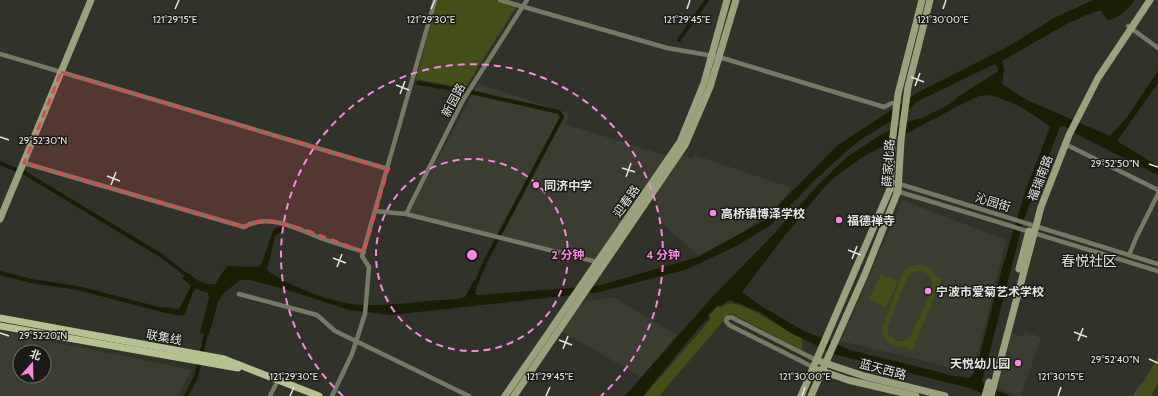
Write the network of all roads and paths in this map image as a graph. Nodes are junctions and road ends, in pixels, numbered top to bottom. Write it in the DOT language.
graph roads {
  1 [pos="91,0"];
  2 [pos="435,0"];
  3 [pos="500,0"];
  4 [pos="527,0"];
  5 [pos="727,0"];
  6 [pos="736,0"];
  7 [pos="922,0"];
  8 [pos="930,0"];
  9 [pos="1145,0"];
  10 [pos="1150,0"];
  11 [pos="522,7"];
  12 [pos="1130,28"];
  13 [pos="1158,48"];
  14 [pos="0,54"];
  15 [pos="715,56"];
  16 [pos="61,72"];
  17 [pos="894,102"];
  18 [pos="1068,131"];
  19 [pos="1065,144"];
  20 [pos="24,163"];
  21 [pos="388,169"];
  22 [pos="890,181"];
  23 [pos="899,183"];
  24 [pos="890,189"];
  25 [pos="1158,190"];
  26 [pos="898,191"];
  27 [pos="1158,194"];
  28 [pos="375,211"];
  29 [pos="406,214"];
  30 [pos="0,219"];
  31 [pos="1030,227"];
  32 [pos="364,252"];
  33 [pos="1129,255"];
  34 [pos="597,262"];
  35 [pos="1158,264"];
  36 [pos="1158,271"];
  37 [pos="239,294"];
  38 [pos="0,318"];
  39 [pos="0,326"];
  40 [pos="357,341"];
  41 [pos="194,357"];
  42 [pos="211,360"];
  43 [pos="816,360"];
  44 [pos="825,363"];
  45 [pos="813,367"];
  46 [pos="822,371"];
  47 [pos="991,382"];
  48 [pos="276,384"];
  49 [pos="270,396"];
  50 [pos="307,396"];
  51 [pos="319,396"];
  52 [pos="332,396"];
  53 [pos="469,396"];
  54 [pos="505,396"];
  55 [pos="514,396"];
  56 [pos="802,396"];
  57 [pos="811,396"];
  58 [pos="916,396"];
  59 [pos="945,396"];
  60 [pos="985,396"];
  61 [pos="991,396"];
  1 -- 16 [label="street"];
  2 -- 21 [label="street"];
  3 -- 11 [label="street"];
  4 -- 11 [label="street, 新园路"];
  5 -- 15 [label="street, 迎春路"];
  6 -- 15 [label="street, 迎春路"];
  7 -- 17 [label="street, 薛家北路"];
  8 -- 23 [label="street, 薛家北路"];
  9 -- 12 [label="street, 福瑞南路"];
  10 -- 12 [label="street, 福瑞南路"];
  11 -- 15 [label="street"];
  11 -- 29 [label="street, 新园路"];
  12 -- 13 [label="street"];
  12 -- 18 [label="street, 福瑞南路"];
  14 -- 16 [label="street"];
  15 -- 17 [label="street"];
  15 -- 34 [label="street, 迎春路"];
  15 -- 55 [label="street, 迎春路"];
  16 -- 20 [label="street"];
  16 -- 21 [label="street"];
  17 -- 22 [label="street, 薛家北路"];
  18 -- 19 [label="street, 福瑞南路"];
  18 -- 31 [label="street, 福瑞南路"];
  19 -- 25 [label="street"];
  19 -- 31 [label="street, 福瑞南路"];
  20 -- 30 [label="street"];
  20 -- 32 [label="street"];
  21 -- 28 [label="street"];
  22 -- 23 [label="street, 沁园街"];
  22 -- 24 [label="street, 薛家北路"];
  23 -- 26 [label="street, 薛家北路"];
  23 -- 31 [label="street, 沁园街"];
  24 -- 26 [label="street, 沁园街"];
  24 -- 43 [label="street, 薛家北路"];
  26 -- 31 [label="street, 沁园街"];
  26 -- 44 [label="street, 薛家北路"];
  27 -- 33 [label="street"];
  28 -- 29 [label="street"];
  28 -- 32 [label="street"];
  29 -- 34 [label="street"];
  31 -- 33 [label="street, 沁园街"];
  31 -- 36 [label="street, 沁园街"];
  31 -- 47 [label="street, 福瑞南路"];
  32 -- 40 [label="street"];
  33 -- 35 [label="street, 沁园街"];
  34 -- 54 [label="street, 迎春路"];
  37 -- 40 [label="street"];
  38 -- 41 [label="main road, 联集线"];
  39 -- 41 [label="main road, 联集线"];
  40 -- 52 [label="street"];
  40 -- 53 [label="street"];
  41 -- 42 [label="main road, 联集线"];
  42 -- 48 [label="main road, 联集线"];
  42 -- 51 [label="main road, 联集线"];
  43 -- 44 [label="street, 蓝天西路"];
  43 -- 45 [label="street, 薛家北路"];
  43 -- 45 [label="street"];
  44 -- 46 [label="street, 薛家北路"];
  44 -- 59 [label="street, 蓝天西路"];
  45 -- 46 [label="street, 蓝天西路"];
  45 -- 56 [label="street, 薛家北路"];
  46 -- 57 [label="street, 薛家北路"];
  46 -- 58 [label="street, 蓝天西路"];
  47 -- 60 [label="street"];
  47 -- 61 [label="street"];
  48 -- 49 [label="street"];
  48 -- 50 [label="main road, 联集线"];
}
